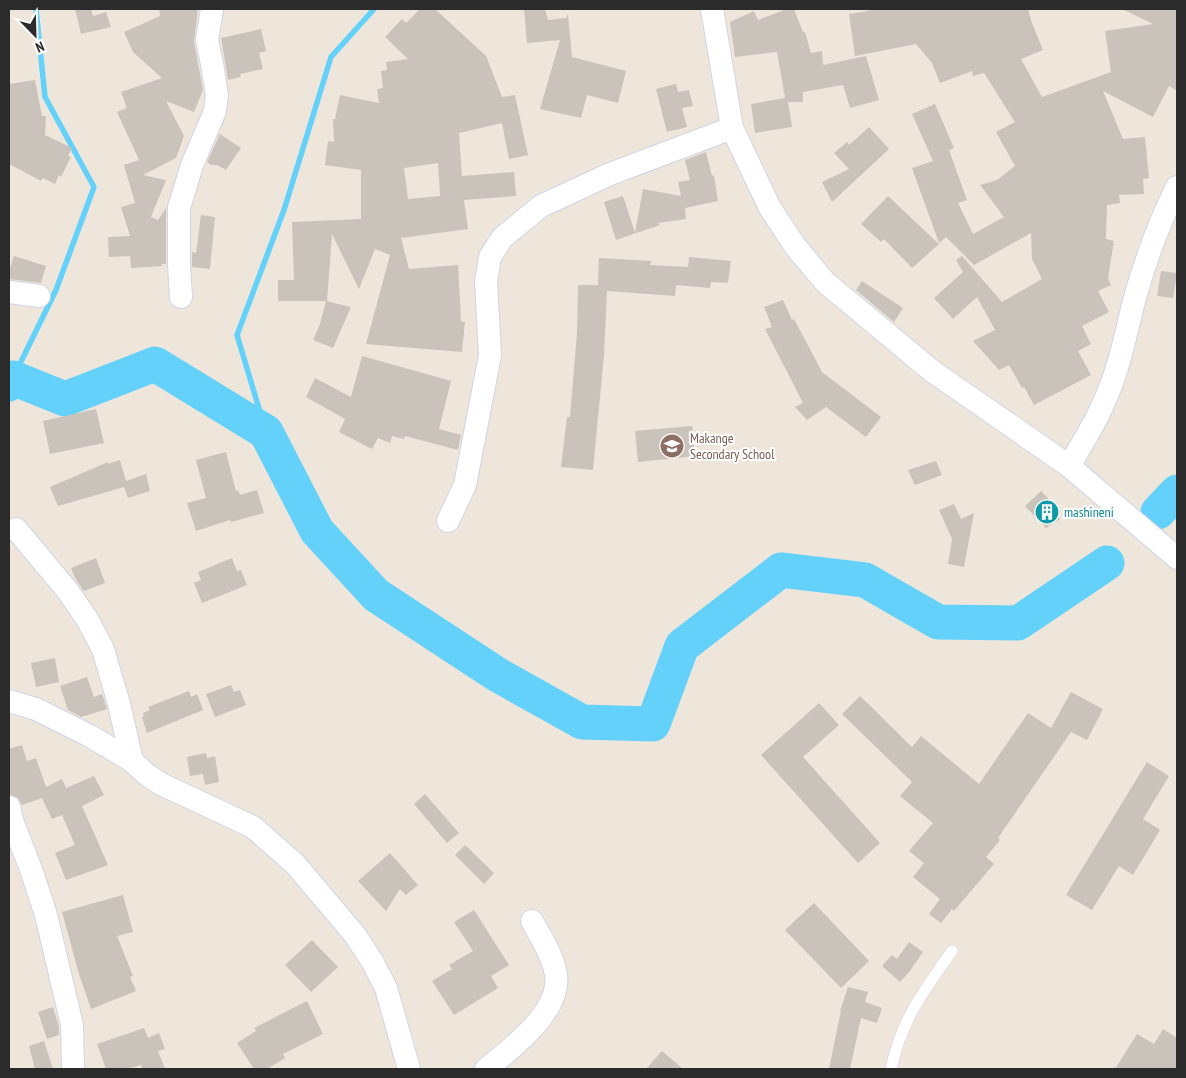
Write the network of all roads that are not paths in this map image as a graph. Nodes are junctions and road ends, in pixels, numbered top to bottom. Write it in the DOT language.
graph roads {
  1 [pos="212,9"];
  2 [pos="712,9"];
  3 [pos="732,128"];
  4 [pos="1177,187"];
  5 [pos="9,292"];
  6 [pos="39,296"];
  7 [pos="181,296"];
  8 [pos="1069,466"];
  9 [pos="448,520"];
  10 [pos="16,530"];
  11 [pos="1177,558"];
  12 [pos="9,701"];
  13 [pos="132,760"];
  14 [pos="9,807"];
  15 [pos="532,921"];
  16 [pos="952,951"];
  17 [pos="73,1069"];
  18 [pos="410,1069"];
  19 [pos="486,1069"];
  20 [pos="891,1069"];
  1 -- 7 [label="street"];
  2 -- 3 [label="street"];
  3 -- 8 [label="street"];
  3 -- 9 [label="street"];
  4 -- 8 [label="street"];
  5 -- 6 [label="street"];
  8 -- 11 [label="street"];
  10 -- 13 [label="street"];
  12 -- 13 [label="street"];
  13 -- 18 [label="street"];
  14 -- 17 [label="street"];
  15 -- 19 [label="street"];
  16 -- 20 [label="lane"];
}
